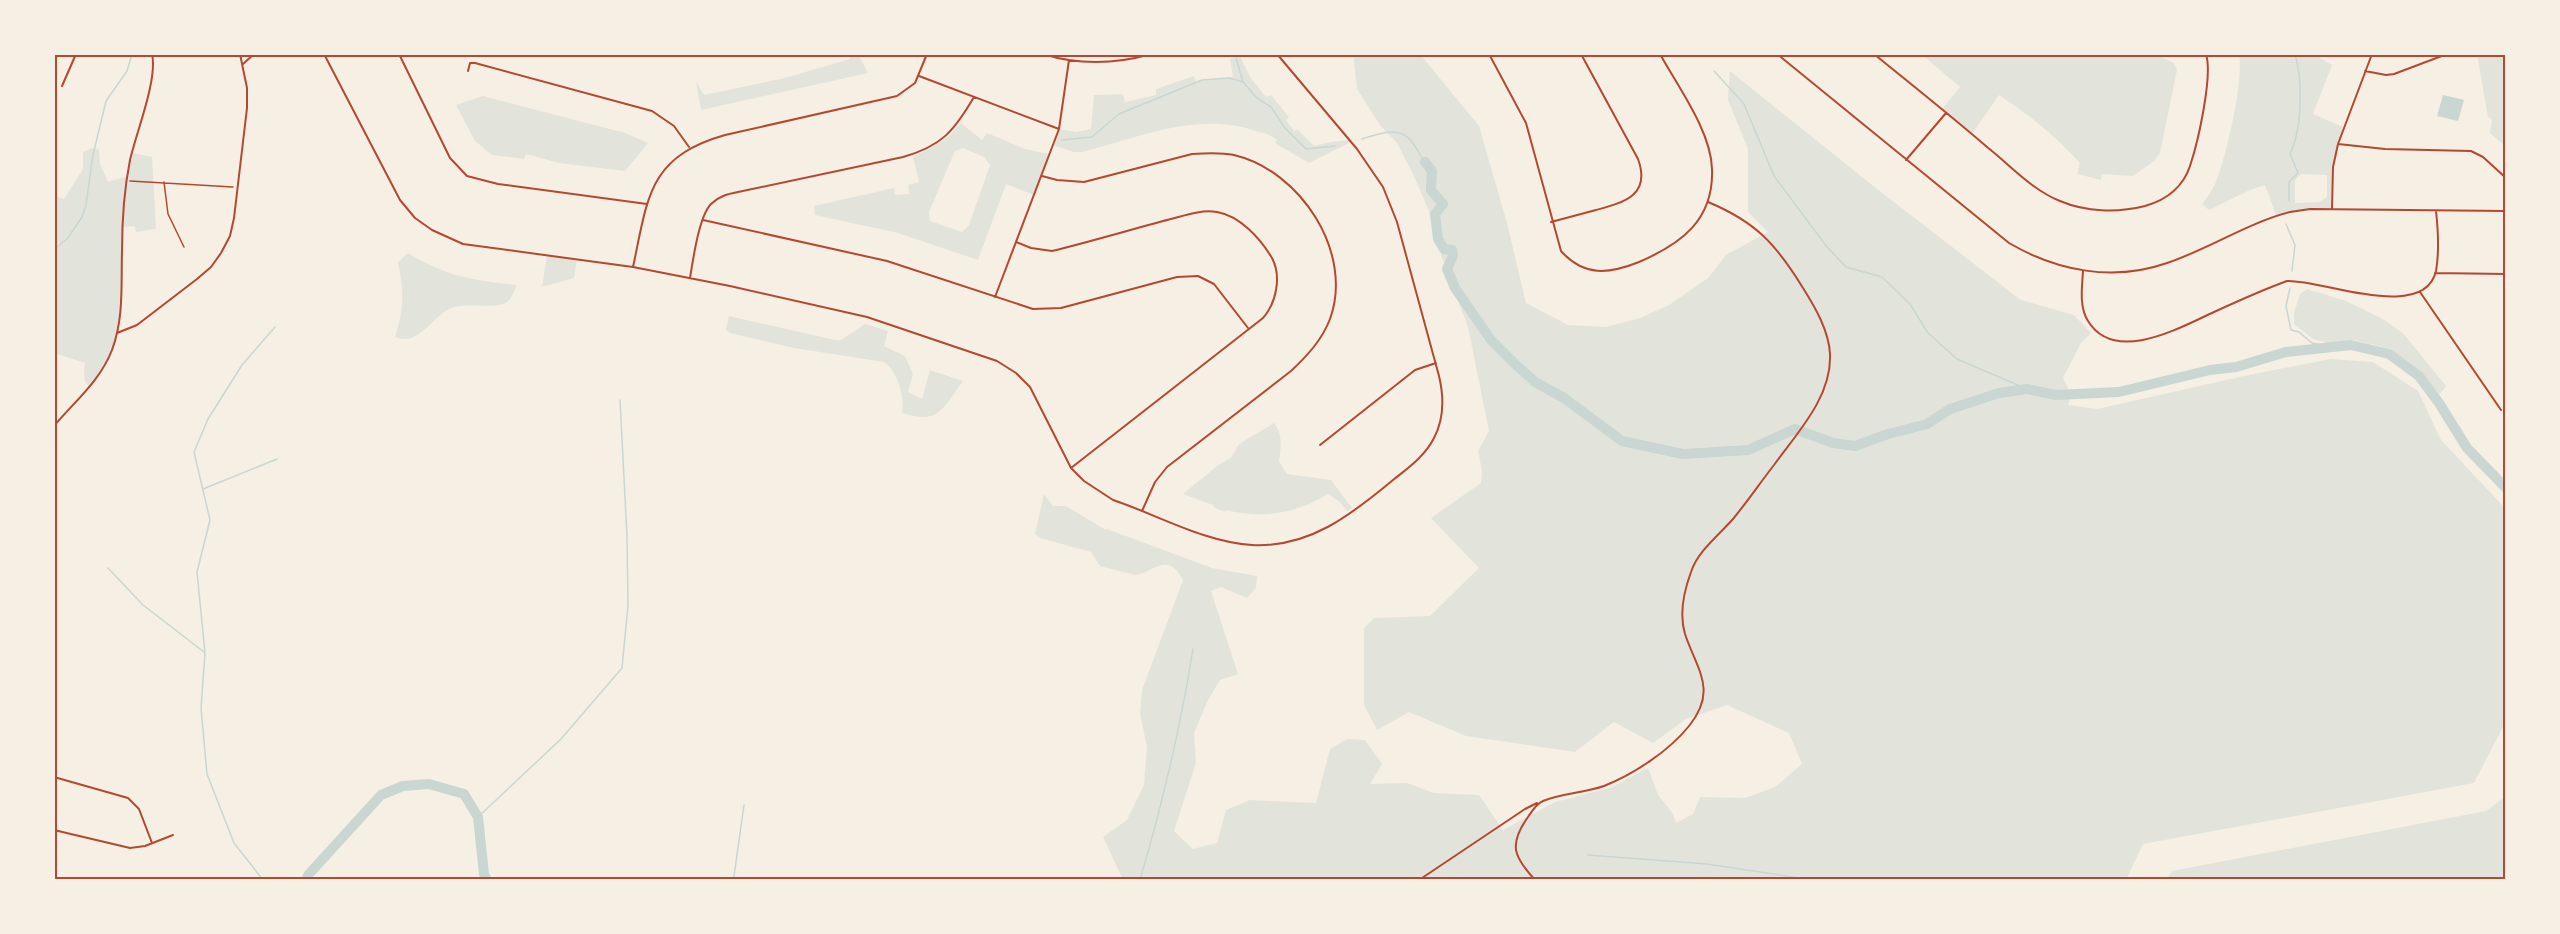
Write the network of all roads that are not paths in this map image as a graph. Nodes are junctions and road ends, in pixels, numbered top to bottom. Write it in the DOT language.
graph roads {
  1 [pos="76,54"];
  2 [pos="152,54"];
  3 [pos="240,54"];
  4 [pos="254,54"];
  5 [pos="324,54"];
  6 [pos="399,54"];
  7 [pos="927,54"];
  8 [pos="1043,54"];
  9 [pos="1152,54"];
  10 [pos="1276,54"];
  11 [pos="1489,54"];
  12 [pos="1581,54"];
  13 [pos="1659,54"];
  14 [pos="1778,54"];
  15 [pos="1874,54"];
  16 [pos="2206,54"];
  17 [pos="2372,54"];
  18 [pos="2447,54"];
  19 [pos="2502,54"];
  20 [pos="2506,57"];
  21 [pos="1070,60"];
  22 [pos="243,64"];
  23 [pos="468,71"];
  24 [pos="2365,71"];
  25 [pos="919,76"];
  26 [pos="62,86"];
  27 [pos="974,97"];
  28 [pos="1946,112"];
  29 [pos="1059,129"];
  30 [pos="2338,144"];
  31 [pos="689,147"];
  32 [pos="1906,160"];
  33 [pos="1042,176"];
  34 [pos="2506,178"];
  35 [pos="1708,202"];
  36 [pos="647,204"];
  37 [pos="2332,209"];
  38 [pos="2436,211"];
  39 [pos="2506,211"];
  40 [pos="703,220"];
  41 [pos="1551,222"];
  42 [pos="1016,242"];
  43 [pos="633,267"];
  44 [pos="2083,271"];
  45 [pos="2435,273"];
  46 [pos="2506,274"];
  47 [pos="690,278"];
  48 [pos="2420,292"];
  49 [pos="995,297"];
  50 [pos="1249,328"];
  51 [pos="117,333"];
  52 [pos="1436,363"];
  53 [pos="2501,410"];
  54 [pos="54,426"];
  55 [pos="1320,445"];
  56 [pos="1071,468"];
  57 [pos="1142,511"];
  58 [pos="54,777"];
  59 [pos="1539,802"];
  60 [pos="54,830"];
  61 [pos="173,834"];
  62 [pos="152,843"];
  63 [pos="1419,880"];
  64 [pos="1535,880"];
  1 -- 26 [label="street"];
  2 -- 51 [label="street"];
  3 -- 22 [label="street"];
  4 -- 22 [label="street"];
  5 -- 43 [label="street"];
  6 -- 36 [label="street"];
  7 -- 25 [label="street"];
  8 -- 21 [label="street"];
  9 -- 21 [label="street"];
  10 -- 52 [label="street"];
  11 -- 41 [label="street"];
  12 -- 41 [label="street"];
  13 -- 35 [label="street"];
  14 -- 32 [label="street"];
  15 -- 28 [label="street"];
  16 -- 28 [label="street"];
  17 -- 24 [label="street"];
  18 -- 24 [label="street"];
  19 -- 20 [label="street"];
  21 -- 29 [label="street"];
  22 -- 51 [label="street"];
  23 -- 31 [label="street"];
  24 -- 30 [label="street"];
  25 -- 27 [label="street"];
  25 -- 31 [label="street"];
  27 -- 29 [label="street"];
  27 -- 40 [label="street"];
  28 -- 32 [label="street"];
  29 -- 33 [label="street"];
  30 -- 34 [label="street"];
  30 -- 37 [label="street"];
  31 -- 36 [label="street"];
  32 -- 44 [label="street"];
  33 -- 42 [label="street"];
  33 -- 57 [label="street"];
  35 -- 41 [label="street"];
  35 -- 59 [label="street"];
  36 -- 43 [label="street"];
  37 -- 38 [label="street"];
  37 -- 44 [label="street"];
  38 -- 39 [label="street"];
  38 -- 45 [label="street"];
  40 -- 47 [label="street"];
  40 -- 49 [label="street"];
  42 -- 49 [label="street"];
  42 -- 50 [label="street"];
  43 -- 47 [label="street"];
  44 -- 48 [label="street"];
  45 -- 46 [label="street"];
  45 -- 48 [label="street"];
  47 -- 56 [label="street"];
  48 -- 53 [label="street"];
  49 -- 50 [label="street"];
  50 -- 56 [label="street"];
  51 -- 54 [label="street"];
  52 -- 55 [label="street"];
  52 -- 57 [label="street"];
  56 -- 57 [label="street"];
  58 -- 62 [label="street"];
  59 -- 63 [label="street"];
  59 -- 64 [label="street"];
  60 -- 62 [label="street"];
  61 -- 62 [label="street"];
}
